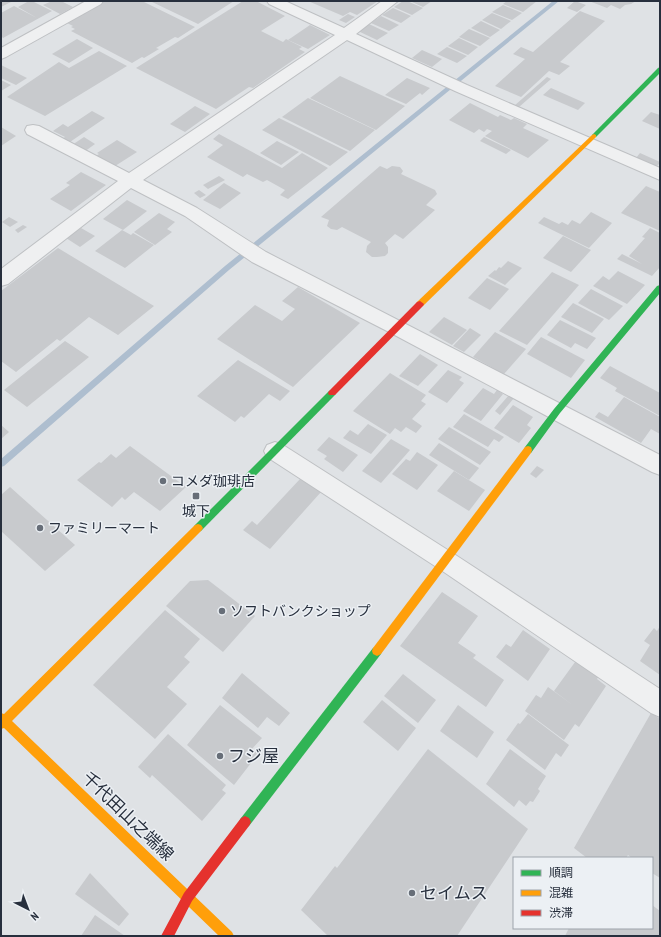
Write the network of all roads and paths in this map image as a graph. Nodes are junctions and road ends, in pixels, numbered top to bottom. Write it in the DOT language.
graph roads {
  1 [pos="96,1"];
  2 [pos="274,1"];
  3 [pos="392,1"];
  4 [pos="344,34"];
  5 [pos="1,54"];
  6 [pos="660,69"];
  7 [pos="33,130"];
  8 [pos="588,142"];
  9 [pos="660,174"];
  10 [pos="132,180"];
  11 [pos="1,279"];
  12 [pos="660,288"];
  13 [pos="396,326"];
  14 [pos="557,412"];
  15 [pos="275,450"];
  16 [pos="660,466"];
  17 [pos="446,561"];
  18 [pos="660,704"];
  19 [pos="2,719"];
  20 [pos="1,730"];
  21 [pos="188,897"];
  22 [pos="167,936"];
  23 [pos="228,936"];
  1 -- 5 [label="street"];
  2 -- 4 [label="street"];
  3 -- 4 [label="street"];
  4 -- 8 [label="street"];
  4 -- 10 [label="street"];
  6 -- 8 [label="street"];
  7 -- 10 [label="street"];
  8 -- 9 [label="street"];
  8 -- 13 [label="street"];
  10 -- 11 [label="street"];
  10 -- 13 [label="street"];
  12 -- 14 [label="street"];
  13 -- 14 [label="street"];
  13 -- 15 [label="street"];
  14 -- 16 [label="street"];
  14 -- 17 [label="street"];
  15 -- 17 [label="street"];
  15 -- 19 [label="street"];
  17 -- 18 [label="street"];
  17 -- 21 [label="street"];
  19 -- 20 [label="street"];
  19 -- 21 [label="street, 千代田山之端線"];
  21 -- 22 [label="street"];
  21 -- 23 [label="street, 千代田山之端線"];
}
